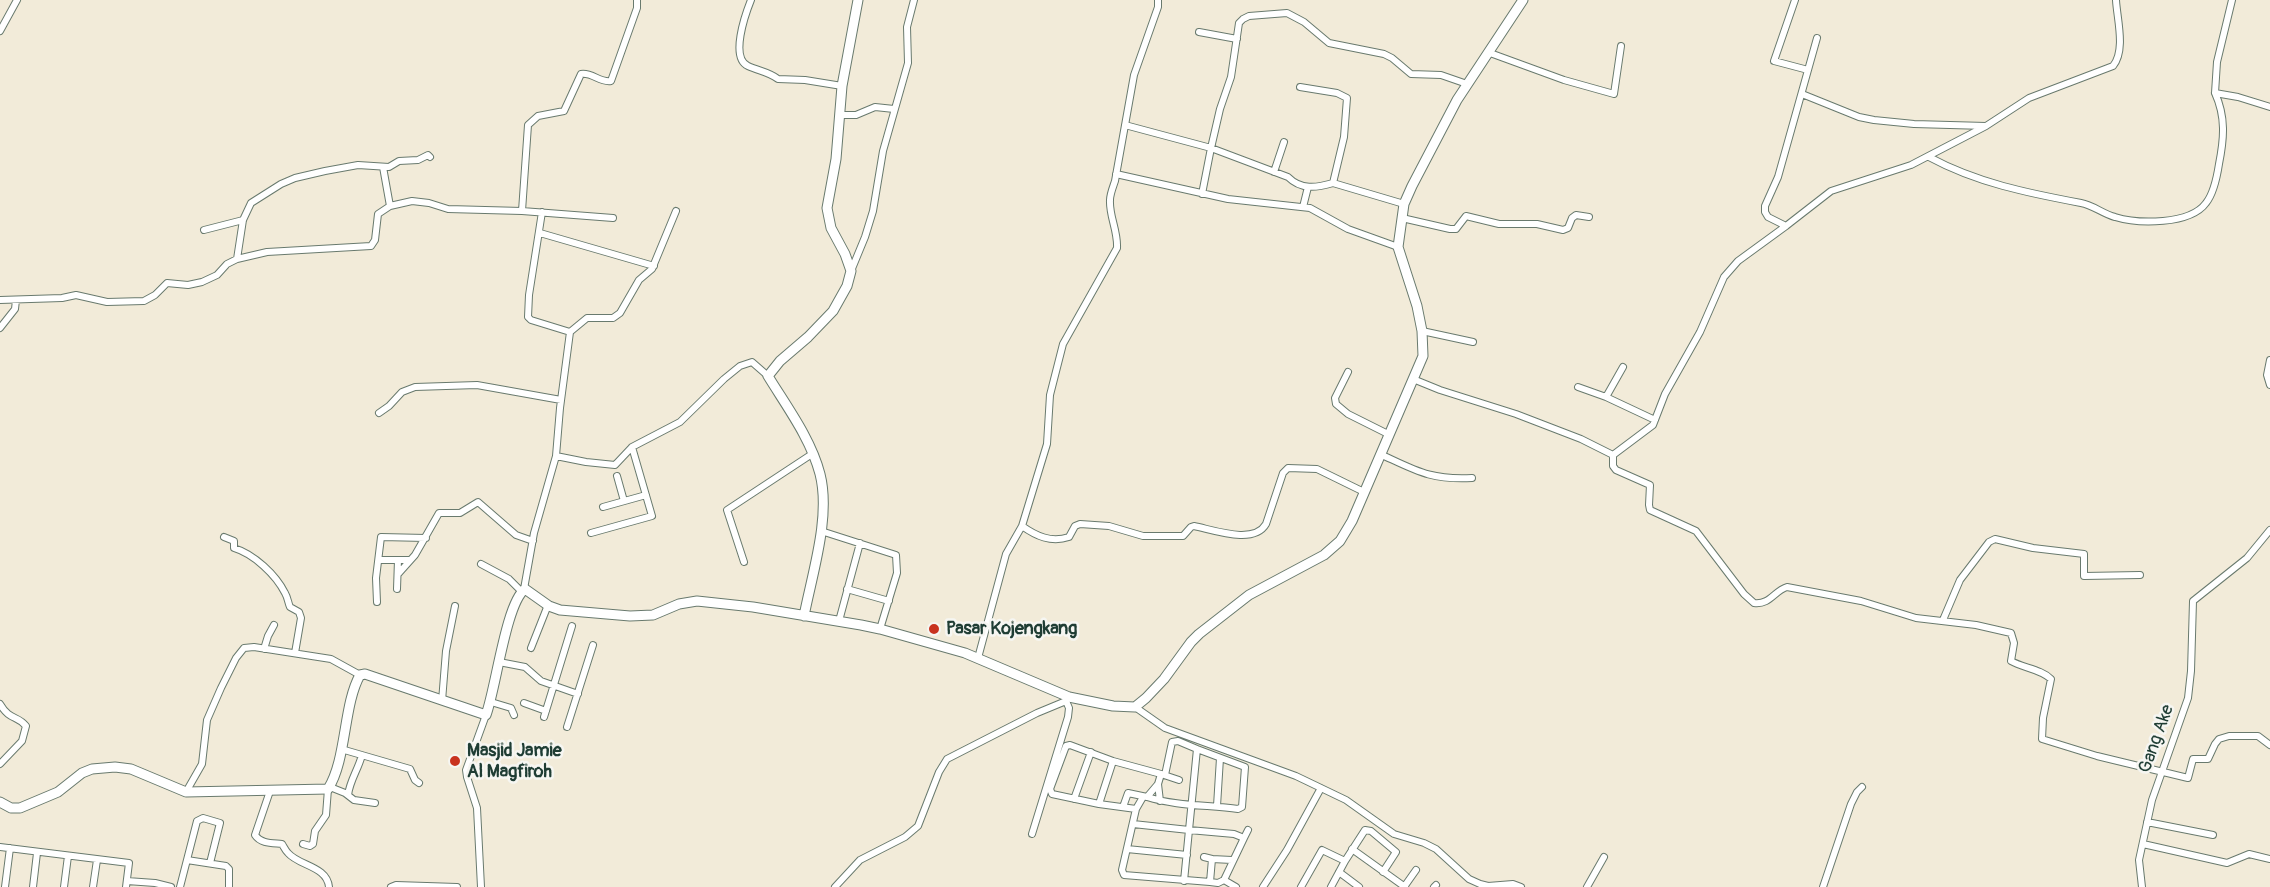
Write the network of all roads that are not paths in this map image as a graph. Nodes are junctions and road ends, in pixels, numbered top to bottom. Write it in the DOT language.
graph roads {
  1 [pos="17,0"];
  2 [pos="637,0"];
  3 [pos="751,0"];
  4 [pos="858,0"];
  5 [pos="914,0"];
  6 [pos="1158,0"];
  7 [pos="1523,0"];
  8 [pos="1795,0"];
  9 [pos="2116,0"];
  10 [pos="2232,0"];
  11 [pos="0,31"];
  12 [pos="1199,32"];
  13 [pos="1817,38"];
  14 [pos="1237,39"];
  15 [pos="1621,46"];
  16 [pos="1490,53"];
  17 [pos="1808,70"];
  18 [pos="1467,84"];
  19 [pos="842,86"];
  20 [pos="1300,87"];
  21 [pos="2215,93"];
  22 [pos="1802,94"];
  23 [pos="2270,107"];
  24 [pos="894,109"];
  25 [pos="840,116"];
  26 [pos="1125,125"];
  27 [pos="1986,126"];
  28 [pos="1284,142"];
  29 [pos="1211,148"];
  30 [pos="430,157"];
  31 [pos="1929,157"];
  32 [pos="383,167"];
  33 [pos="1274,171"];
  34 [pos="1116,174"];
  35 [pos="1333,183"];
  36 [pos="1308,187"];
  37 [pos="1202,194"];
  38 [pos="1404,204"];
  39 [pos="390,206"];
  40 [pos="1303,207"];
  41 [pos="522,211"];
  42 [pos="676,211"];
  43 [pos="542,213"];
  44 [pos="1589,217"];
  45 [pos="613,218"];
  46 [pos="1402,218"];
  47 [pos="243,220"];
  48 [pos="1786,226"];
  49 [pos="204,230"];
  50 [pos="540,233"];
  51 [pos="1398,247"];
  52 [pos="237,259"];
  53 [pos="654,266"];
  54 [pos="851,271"];
  55 [pos="0,300"];
  56 [pos="16,300"];
  57 [pos="0,328"];
  58 [pos="1422,331"];
  59 [pos="570,332"];
  60 [pos="1473,342"];
  61 [pos="2270,360"];
  62 [pos="1623,367"];
  63 [pos="1348,372"];
  64 [pos="768,376"];
  65 [pos="1413,379"];
  66 [pos="2270,385"];
  67 [pos="1578,387"];
  68 [pos="1606,397"];
  69 [pos="561,400"];
  70 [pos="379,413"];
  71 [pos="1655,420"];
  72 [pos="1388,434"];
  73 [pos="632,447"];
  74 [pos="812,454"];
  75 [pos="1380,454"];
  76 [pos="1613,455"];
  77 [pos="556,456"];
  78 [pos="617,476"];
  79 [pos="1472,478"];
  80 [pos="1364,492"];
  81 [pos="646,495"];
  82 [pos="624,501"];
  83 [pos="603,507"];
  84 [pos="1022,526"];
  85 [pos="2270,530"];
  86 [pos="821,531"];
  87 [pos="591,533"];
  88 [pos="224,537"];
  89 [pos="426,538"];
  90 [pos="532,541"];
  91 [pos="860,543"];
  92 [pos="379,560"];
  93 [pos="398,560"];
  94 [pos="410,560"];
  95 [pos="744,562"];
  96 [pos="481,564"];
  97 [pos="398,574"];
  98 [pos="2140,575"];
  99 [pos="397,589"];
  100 [pos="847,589"];
  101 [pos="523,590"];
  102 [pos="889,601"];
  103 [pos="377,602"];
  104 [pos="548,605"];
  105 [pos="455,606"];
  106 [pos="804,616"];
  107 [pos="1943,620"];
  108 [pos="839,621"];
  109 [pos="274,625"];
  110 [pos="572,626"];
  111 [pos="880,629"];
  112 [pos="593,645"];
  113 [pos="531,648"];
  114 [pos="264,649"];
  115 [pos="296,653"];
  116 [pos="978,658"];
  117 [pos="499,662"];
  118 [pos="360,675"];
  119 [pos="554,686"];
  120 [pos="578,694"];
  121 [pos="1067,699"];
  122 [pos="442,701"];
  123 [pos="491,702"];
  124 [pos="524,703"];
  125 [pos="1,704"];
  126 [pos="1134,707"];
  127 [pos="0,713"];
  128 [pos="486,715"];
  129 [pos="514,715"];
  130 [pos="567,727"];
  131 [pos="2270,745"];
  132 [pos="341,749"];
  133 [pos="1197,749"];
  134 [pos="1091,752"];
  135 [pos="362,755"];
  136 [pos="1220,758"];
  137 [pos="1113,761"];
  138 [pos="0,764"];
  139 [pos="2160,772"];
  140 [pos="1163,775"];
  141 [pos="1179,780"];
  142 [pos="419,783"];
  143 [pos="1158,784"];
  144 [pos="1862,787"];
  145 [pos="329,788"];
  146 [pos="1321,788"];
  147 [pos="270,790"];
  148 [pos="186,792"];
  149 [pos="348,795"];
  150 [pos="1145,797"];
  151 [pos="1074,799"];
  152 [pos="1160,801"];
  153 [pos="0,802"];
  154 [pos="375,803"];
  155 [pos="1099,804"];
  156 [pos="1192,804"];
  157 [pos="1216,806"];
  158 [pos="1123,807"];
  159 [pos="1136,809"];
  160 [pos="2147,822"];
  161 [pos="1133,824"];
  162 [pos="1188,830"];
  163 [pos="1248,830"];
  164 [pos="1032,834"];
  165 [pos="2213,835"];
  166 [pos="1244,838"];
  167 [pos="303,844"];
  168 [pos="2143,844"];
  169 [pos="0,847"];
  170 [pos="10,848"];
  171 [pos="1127,849"];
  172 [pos="1352,849"];
  173 [pos="37,853"];
  174 [pos="1187,855"];
  175 [pos="68,856"];
  176 [pos="1204,857"];
  177 [pos="1604,857"];
  178 [pos="1212,859"];
  179 [pos="2270,859"];
  180 [pos="97,860"];
  181 [pos="187,860"];
  182 [pos="1232,861"];
  183 [pos="1345,861"];
  184 [pos="210,863"];
  185 [pos="1416,870"];
  186 [pos="1339,872"];
  187 [pos="1383,872"];
  188 [pos="1224,880"];
  189 [pos="1184,881"];
  190 [pos="1210,882"];
  191 [pos="126,884"];
  192 [pos="155,885"];
  193 [pos="5,887"];
  194 [pos="33,887"];
  195 [pos="64,887"];
  196 [pos="93,887"];
  197 [pos="171,887"];
  198 [pos="180,887"];
  199 [pos="229,887"];
  200 [pos="329,887"];
  201 [pos="391,887"];
  202 [pos="457,887"];
  203 [pos="482,887"];
  204 [pos="835,887"];
  205 [pos="1236,887"];
  206 [pos="1263,887"];
  207 [pos="1301,887"];
  208 [pos="1331,887"];
  209 [pos="1359,887"];
  210 [pos="1404,887"];
  211 [pos="1521,887"];
  212 [pos="1587,887"];
  213 [pos="1823,887"];
  214 [pos="2142,887"];
  1 -- 11 [label="street"];
  2 -- 41 [label="street"];
  3 -- 19 [label="street"];
  4 -- 19 [label="street"];
  5 -- 24 [label="street"];
  6 -- 26 [label="street"];
  7 -- 16 [label="street"];
  8 -- 17 [label="street"];
  9 -- 27 [label="street"];
  10 -- 21 [label="street"];
  12 -- 14 [label="street"];
  13 -- 17 [label="street"];
  14 -- 18 [label="street"];
  14 -- 29 [label="street"];
  15 -- 16 [label="street"];
  16 -- 18 [label="street"];
  17 -- 22 [label="street"];
  18 -- 38 [label="street"];
  19 -- 25 [label="street"];
  20 -- 35 [label="street"];
  21 -- 23 [label="street"];
  21 -- 31 [label="street"];
  22 -- 27 [label="street"];
  22 -- 48 [label="street"];
  24 -- 25 [label="street"];
  24 -- 54 [label="street"];
  25 -- 54 [label="street"];
  26 -- 29 [label="street"];
  26 -- 34 [label="street"];
  27 -- 31 [label="street"];
  28 -- 33 [label="street"];
  29 -- 33 [label="street"];
  29 -- 37 [label="street"];
  30 -- 32 [label="street"];
  31 -- 48 [label="street"];
  32 -- 39 [label="street"];
  32 -- 47 [label="street"];
  33 -- 36 [label="street"];
  34 -- 37 [label="street"];
  34 -- 84 [label="street"];
  35 -- 36 [label="street"];
  35 -- 38 [label="street"];
  36 -- 40 [label="street"];
  37 -- 40 [label="street"];
  38 -- 46 [label="street"];
  39 -- 41 [label="street"];
  39 -- 52 [label="street"];
  40 -- 51 [label="street"];
  41 -- 43 [label="street"];
  42 -- 53 [label="street"];
  43 -- 45 [label="street"];
  43 -- 50 [label="street"];
  44 -- 46 [label="street"];
  46 -- 51 [label="street"];
  47 -- 49 [label="street"];
  47 -- 52 [label="street"];
  48 -- 71 [label="street"];
  50 -- 53 [label="street"];
  50 -- 59 [label="street"];
  51 -- 58 [label="street"];
  52 -- 56 [label="street"];
  53 -- 59 [label="street"];
  54 -- 64 [label="street"];
  55 -- 56 [label="street"];
  56 -- 57 [label="street"];
  58 -- 60 [label="street"];
  58 -- 65 [label="street"];
  59 -- 69 [label="street"];
  61 -- 66 [label="street"];
  62 -- 68 [label="street"];
  63 -- 72 [label="street"];
  64 -- 73 [label="street"];
  64 -- 74 [label="street"];
  65 -- 72 [label="street"];
  65 -- 76 [label="street"];
  67 -- 68 [label="street"];
  68 -- 71 [label="street"];
  69 -- 70 [label="street"];
  69 -- 77 [label="street"];
  71 -- 76 [label="street"];
  72 -- 75 [label="street"];
  73 -- 77 [label="street"];
  73 -- 81 [label="street"];
  74 -- 86 [label="street"];
  74 -- 95 [label="street"];
  75 -- 79 [label="street"];
  75 -- 80 [label="street"];
  76 -- 107 [label="street"];
  77 -- 90 [label="street"];
  78 -- 82 [label="street"];
  80 -- 84 [label="street"];
  80 -- 126 [label="street"];
  81 -- 82 [label="street"];
  81 -- 87 [label="street"];
  82 -- 83 [label="street"];
  84 -- 116 [label="street"];
  85 -- 139 [label="street, Gang Ake"];
  86 -- 91 [label="street"];
  86 -- 106 [label="street"];
  88 -- 115 [label="street"];
  89 -- 90 [label="street"];
  89 -- 92 [label="street"];
  89 -- 94 [label="street"];
  90 -- 101 [label="street"];
  91 -- 100 [label="street"];
  91 -- 102 [label="street"];
  92 -- 93 [label="street"];
  92 -- 103 [label="street"];
  93 -- 94 [label="street"];
  93 -- 97 [label="street"];
  94 -- 97 [label="street"];
  96 -- 101 [label="street"];
  97 -- 99 [label="street"];
  98 -- 107 [label="street"];
  100 -- 102 [label="street"];
  100 -- 108 [label="street"];
  101 -- 104 [label="street"];
  101 -- 117 [label="street"];
  102 -- 111 [label="street"];
  104 -- 106 [label="street"];
  104 -- 113 [label="street"];
  105 -- 122 [label="street"];
  106 -- 108 [label="street"];
  107 -- 139 [label="street"];
  108 -- 111 [label="street"];
  109 -- 114 [label="street"];
  110 -- 119 [label="street"];
  111 -- 116 [label="street"];
  112 -- 120 [label="street"];
  114 -- 115 [label="street"];
  114 -- 148 [label="street"];
  115 -- 118 [label="street"];
  116 -- 121 [label="street"];
  117 -- 119 [label="street"];
  117 -- 123 [label="street"];
  118 -- 122 [label="street"];
  118 -- 132 [label="street"];
  119 -- 120 [label="street"];
  119 -- 124 [label="street"];
  120 -- 130 [label="street"];
  121 -- 126 [label="street"];
  121 -- 164 [label="street"];
  121 -- 204 [label="street"];
  122 -- 128 [label="street"];
  123 -- 128 [label="street"];
  123 -- 129 [label="street"];
  125 -- 127 [label="street"];
  125 -- 138 [label="street"];
  126 -- 146 [label="street"];
  128 -- 203 [label="street"];
  131 -- 139 [label="street"];
  132 -- 135 [label="street"];
  132 -- 145 [label="street"];
  133 -- 136 [label="street"];
  133 -- 140 [label="street"];
  133 -- 156 [label="street"];
  134 -- 137 [label="street"];
  134 -- 151 [label="street"];
  134 -- 151 [label="street"];
  135 -- 142 [label="street"];
  135 -- 149 [label="street"];
  136 -- 157 [label="street"];
  136 -- 157 [label="street"];
  137 -- 140 [label="street"];
  137 -- 155 [label="street"];
  139 -- 160 [label="street, Gang Ake"];
  140 -- 141 [label="street"];
  140 -- 143 [label="street"];
  143 -- 150 [label="street"];
  143 -- 152 [label="street"];
  144 -- 213 [label="street"];
  145 -- 147 [label="street"];
  145 -- 149 [label="street"];
  145 -- 167 [label="street"];
  146 -- 206 [label="street"];
  146 -- 211 [label="street"];
  147 -- 148 [label="street"];
  147 -- 200 [label="street"];
  148 -- 153 [label="street"];
  149 -- 154 [label="street"];
  150 -- 152 [label="street"];
  150 -- 158 [label="street"];
  150 -- 159 [label="street"];
  151 -- 155 [label="street"];
  152 -- 156 [label="street"];
  155 -- 158 [label="street"];
  156 -- 157 [label="street"];
  156 -- 162 [label="street"];
  158 -- 159 [label="street"];
  159 -- 161 [label="street"];
  160 -- 165 [label="street"];
  160 -- 168 [label="street, Gang Ake"];
  161 -- 162 [label="street"];
  161 -- 171 [label="street"];
  162 -- 166 [label="street"];
  162 -- 174 [label="street"];
  163 -- 166 [label="street"];
  166 -- 182 [label="street"];
  168 -- 179 [label="street"];
  168 -- 214 [label="street, Gang Ake"];
  169 -- 170 [label="street"];
  170 -- 173 [label="street"];
  170 -- 193 [label="street"];
  171 -- 174 [label="street"];
  171 -- 189 [label="street"];
  172 -- 183 [label="street"];
  172 -- 187 [label="street"];
  172 -- 187 [label="street"];
  173 -- 175 [label="street"];
  173 -- 194 [label="street"];
  174 -- 189 [label="street"];
  175 -- 180 [label="street"];
  175 -- 195 [label="street"];
  176 -- 178 [label="street"];
  177 -- 212 [label="street"];
  178 -- 182 [label="street"];
  178 -- 190 [label="street"];
  180 -- 191 [label="street"];
  180 -- 196 [label="street"];
  181 -- 184 [label="street"];
  181 -- 184 [label="street"];
  181 -- 198 [label="street"];
  182 -- 188 [label="street"];
  183 -- 186 [label="street"];
  183 -- 207 [label="street"];
  184 -- 199 [label="street"];
  185 -- 210 [label="street"];
  186 -- 208 [label="street"];
  186 -- 209 [label="street"];
  187 -- 210 [label="street"];
  188 -- 190 [label="street"];
  188 -- 205 [label="street"];
  189 -- 190 [label="street"];
  191 -- 192 [label="street"];
  192 -- 197 [label="street"];
  201 -- 202 [label="street"];
}
